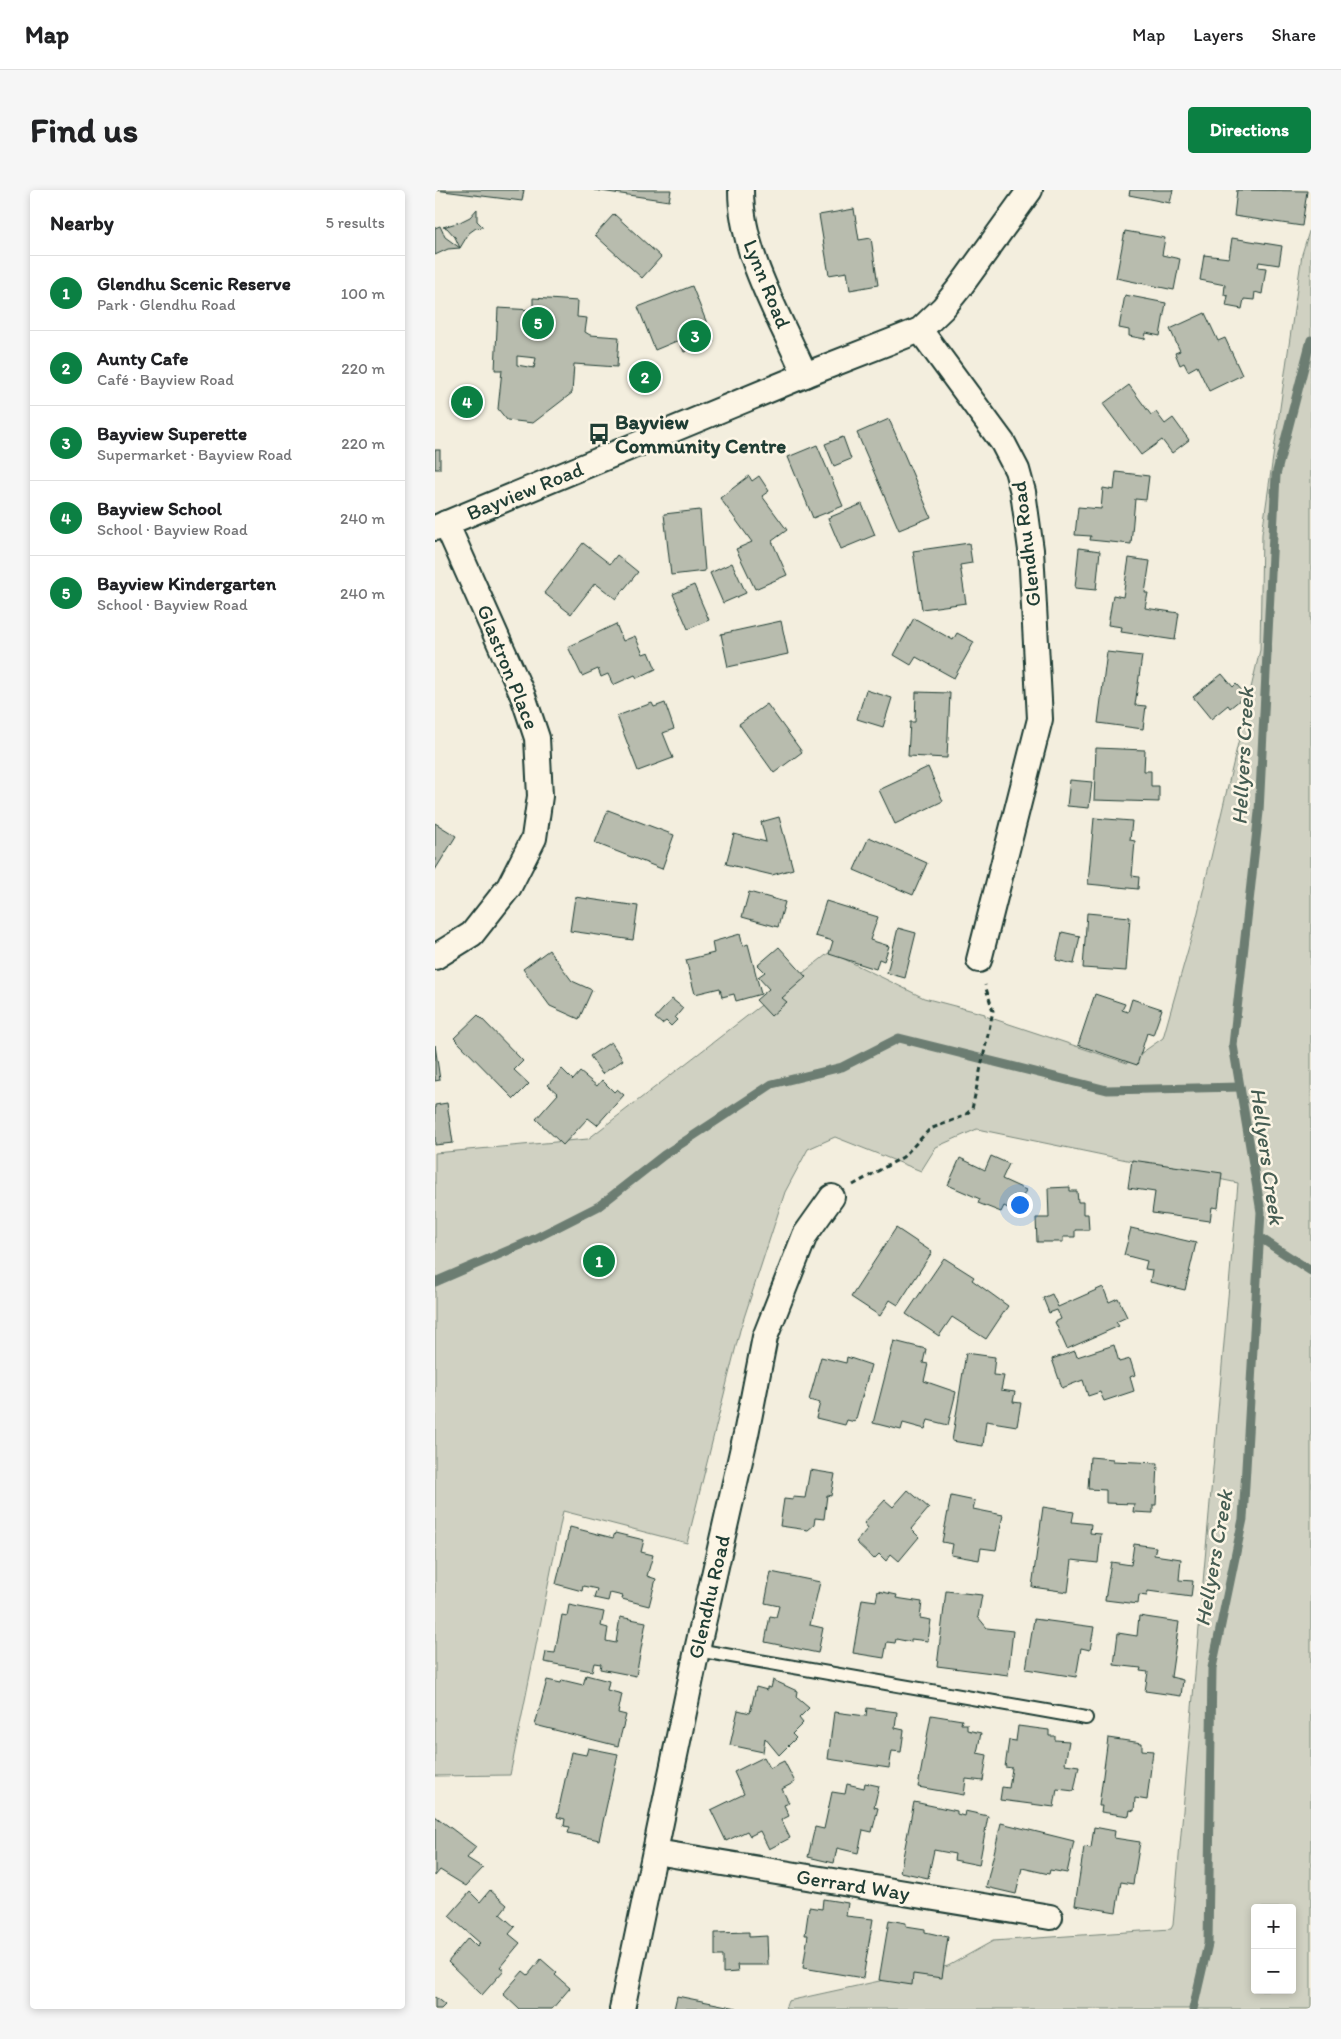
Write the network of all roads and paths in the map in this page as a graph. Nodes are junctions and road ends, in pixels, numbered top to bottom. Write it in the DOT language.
graph roads {
  1 [pos="741,190"];
  2 [pos="1030,190"];
  3 [pos="920,330"];
  4 [pos="805,375"];
  5 [pos="441,525"];
  6 [pos="435,957"];
  7 [pos="979,960"];
  8 [pos="989,1001"];
  9 [pos="832,1197"];
  10 [pos="697,1650"];
  11 [pos="1085,1718"];
  12 [pos="656,1852"];
  13 [pos="1050,1917"];
  14 [pos="622,2009"];
  1 -- 4 [label="street, Lynn Road"];
  2 -- 3 [label="street"];
  3 -- 4 [label="street, Bayview Road"];
  3 -- 7 [label="street, Glendhu Road"];
  4 -- 5 [label="street, Bayview Road"];
  5 -- 6 [label="street, Glastron Place"];
  8 -- 9 [label="path"];
  9 -- 10 [label="street, Glendhu Road"];
  10 -- 11 [label="lane"];
  10 -- 12 [label="street, Glendhu Road"];
  12 -- 13 [label="street, Gerrard Way"];
  12 -- 14 [label="street, Glendhu Road"];
}
